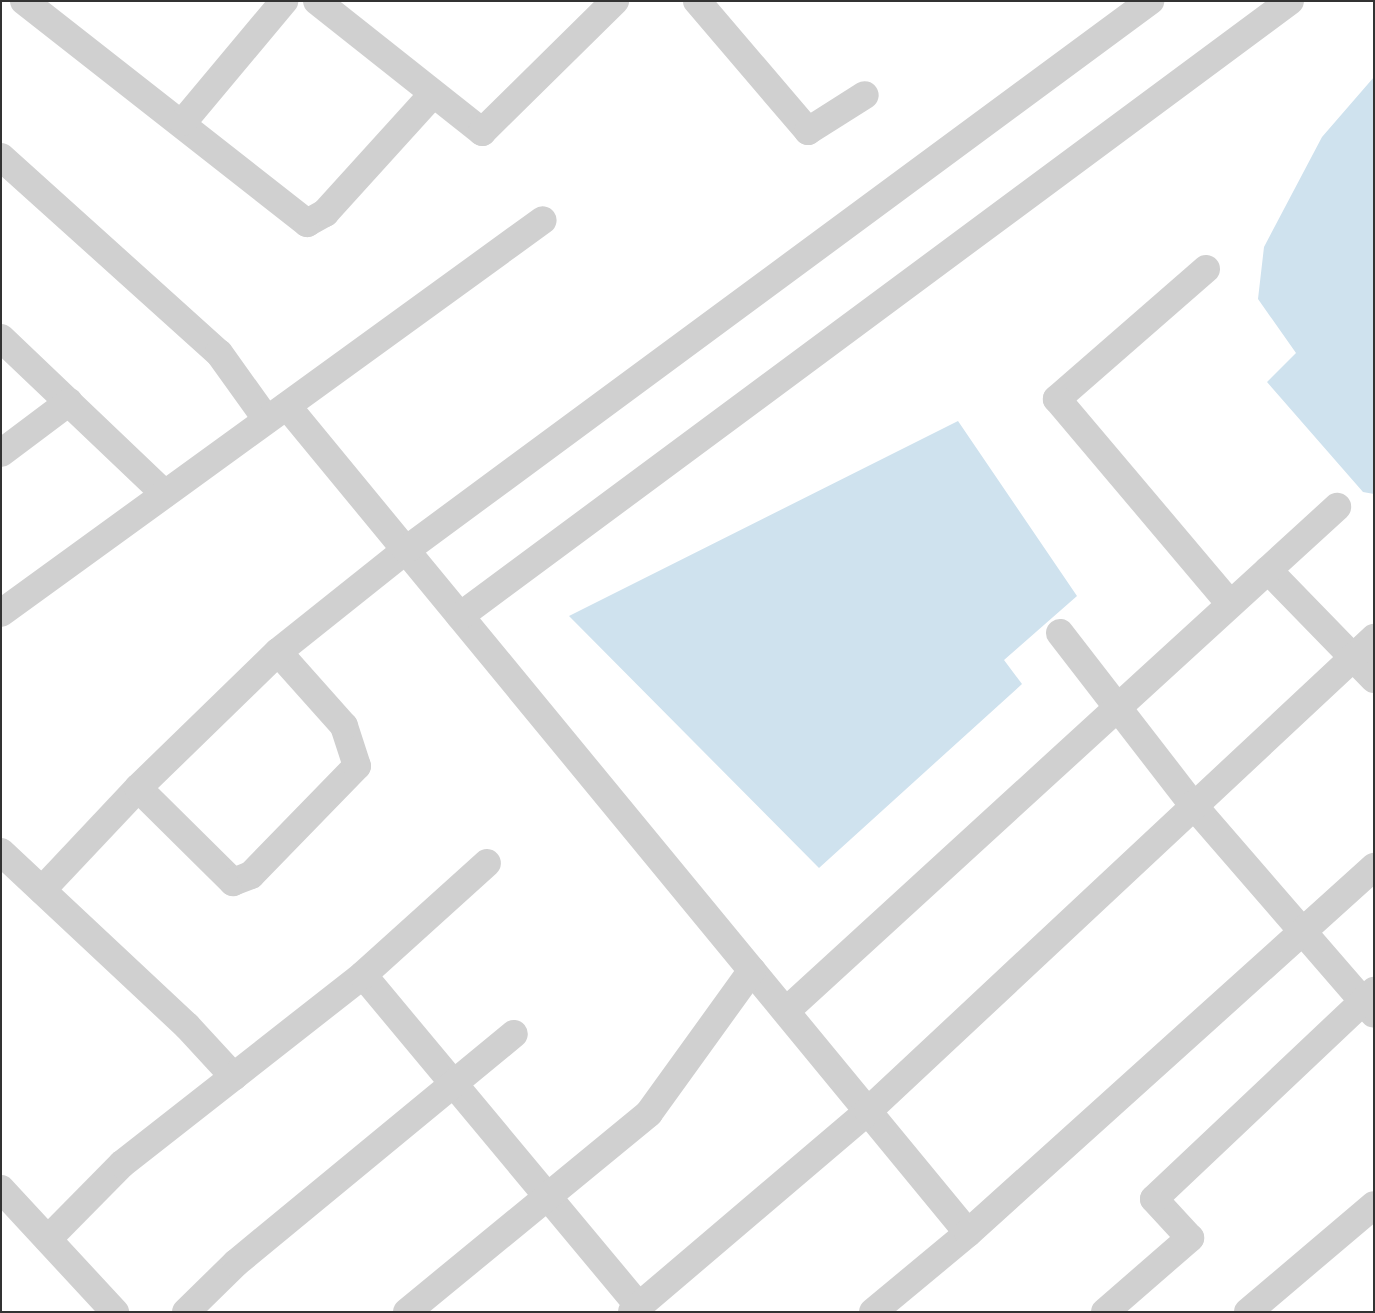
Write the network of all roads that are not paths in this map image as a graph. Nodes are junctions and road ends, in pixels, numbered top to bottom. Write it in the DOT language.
graph roads {
  1 [pos="24,1"];
  2 [pos="284,1"];
  3 [pos="317,1"];
  4 [pos="615,1"];
  5 [pos="697,1"];
  6 [pos="1150,1"];
  7 [pos="1290,1"];
  8 [pos="433,94"];
  9 [pos="866,95"];
  10 [pos="183,122"];
  11 [pos="1,157"];
  12 [pos="543,220"];
  13 [pos="1206,269"];
  14 [pos="1,338"];
  15 [pos="69,402"];
  16 [pos="277,413"];
  17 [pos="1,453"];
  18 [pos="165,494"];
  19 [pos="1337,508"];
  20 [pos="406,550"];
  21 [pos="1268,570"];
  22 [pos="1230,604"];
  23 [pos="1,612"];
  24 [pos="460,616"];
  25 [pos="1060,634"];
  26 [pos="1374,638"];
  27 [pos="278,652"];
  28 [pos="1353,658"];
  29 [pos="1374,679"];
  30 [pos="1117,706"];
  31 [pos="138,788"];
  32 [pos="1193,805"];
  33 [pos="1,852"];
  34 [pos="486,862"];
  35 [pos="1374,867"];
  36 [pos="42,890"];
  37 [pos="1302,932"];
  38 [pos="752,970"];
  39 [pos="364,976"];
  40 [pos="1370,1002"];
  41 [pos="786,1011"];
  42 [pos="514,1034"];
  43 [pos="234,1077"];
  44 [pos="455,1087"];
  45 [pos="868,1111"];
  46 [pos="1,1189"];
  47 [pos="547,1197"];
  48 [pos="1374,1205"];
  49 [pos="968,1233"];
  50 [pos="48,1239"];
  51 [pos="636,1309"];
  52 [pos="115,1312"];
  53 [pos="186,1312"];
  54 [pos="407,1312"];
  55 [pos="873,1312"];
  56 [pos="1105,1312"];
  57 [pos="1248,1312"];
  1 -- 10 [label="street"];
  2 -- 10 [label="street"];
  3 -- 8 [label="street"];
  4 -- 8 [label="street"];
  5 -- 9 [label="street"];
  6 -- 20 [label="street"];
  7 -- 24 [label="street"];
  8 -- 10 [label="street"];
  11 -- 16 [label="street"];
  12 -- 16 [label="street"];
  13 -- 22 [label="street"];
  14 -- 15 [label="street"];
  15 -- 17 [label="street"];
  15 -- 18 [label="street"];
  16 -- 18 [label="street"];
  16 -- 20 [label="street"];
  18 -- 23 [label="street"];
  19 -- 21 [label="street"];
  20 -- 24 [label="street"];
  20 -- 27 [label="street"];
  21 -- 22 [label="street"];
  21 -- 28 [label="street"];
  22 -- 30 [label="street"];
  24 -- 38 [label="street"];
  25 -- 30 [label="street"];
  26 -- 28 [label="street"];
  27 -- 31 [label="street"];
  27 -- 31 [label="street"];
  28 -- 29 [label="street"];
  28 -- 32 [label="street"];
  30 -- 32 [label="street"];
  30 -- 41 [label="street"];
  31 -- 36 [label="street"];
  32 -- 37 [label="street"];
  32 -- 45 [label="street"];
  33 -- 36 [label="street"];
  34 -- 39 [label="street"];
  35 -- 37 [label="street"];
  36 -- 43 [label="street"];
  37 -- 40 [label="street"];
  37 -- 49 [label="street"];
  38 -- 41 [label="street"];
  38 -- 47 [label="street"];
  39 -- 43 [label="street"];
  39 -- 44 [label="street"];
  40 -- 56 [label="street"];
  41 -- 45 [label="street"];
  42 -- 44 [label="street"];
  43 -- 50 [label="street"];
  44 -- 47 [label="street"];
  44 -- 53 [label="street"];
  45 -- 49 [label="street"];
  45 -- 51 [label="street"];
  46 -- 50 [label="street"];
  47 -- 51 [label="street"];
  47 -- 54 [label="street"];
  48 -- 57 [label="street"];
  49 -- 55 [label="street"];
  50 -- 52 [label="street"];
}
